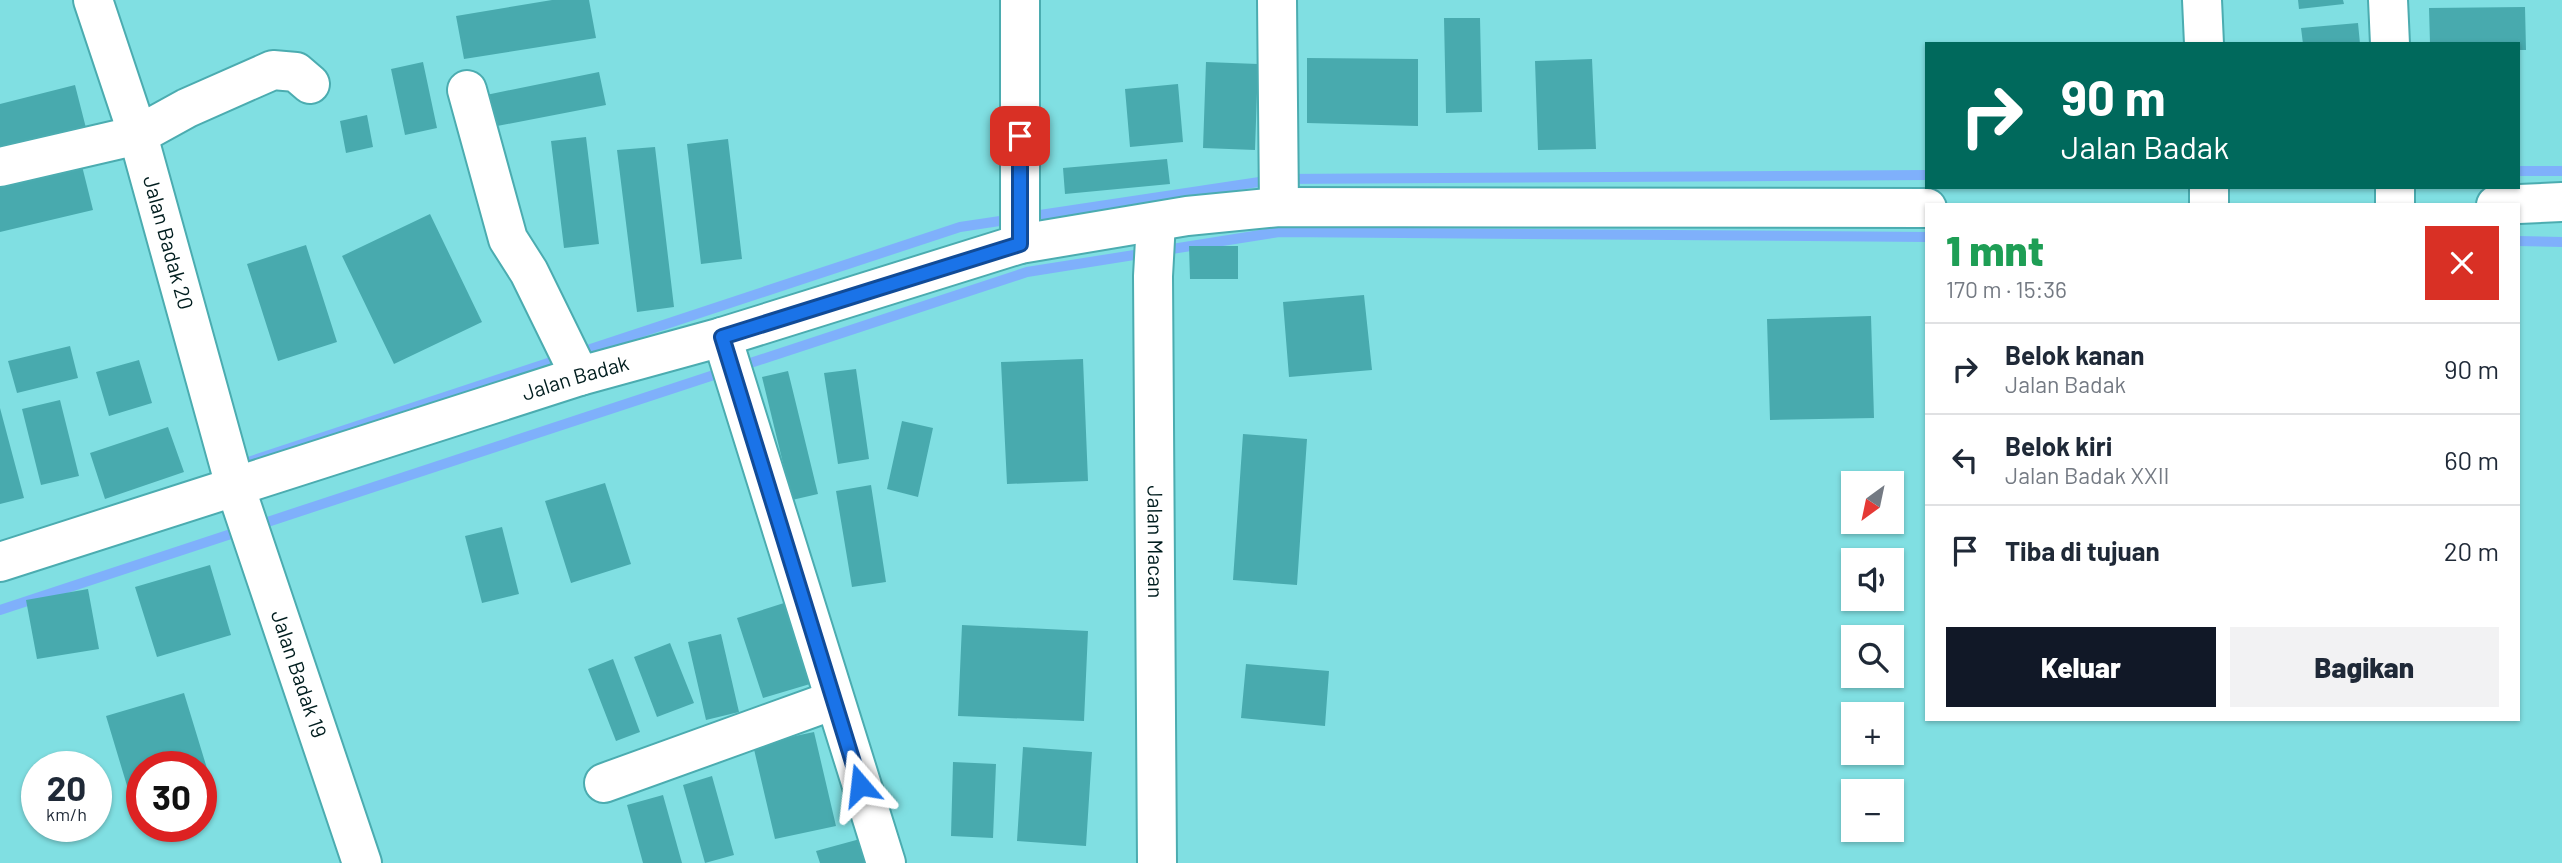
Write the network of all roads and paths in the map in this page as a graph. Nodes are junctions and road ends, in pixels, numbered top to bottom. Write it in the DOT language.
graph roads {
  1 [pos="93,0"];
  2 [pos="1020,0"];
  3 [pos="1277,0"];
  4 [pos="2202,0"];
  5 [pos="2388,0"];
  6 [pos="2204,42"];
  7 [pos="2390,42"];
  8 [pos="310,84"];
  9 [pos="467,90"];
  10 [pos="138,135"];
  11 [pos="0,167"];
  12 [pos="2562,202"];
  13 [pos="2520,204"];
  14 [pos="1279,208"];
  15 [pos="1925,208"];
  16 [pos="1156,222"];
  17 [pos="1020,244"];
  18 [pos="722,337"];
  19 [pos="580,376"];
  20 [pos="234,486"];
  21 [pos="0,562"];
  22 [pos="834,700"];
  23 [pos="604,782"];
  24 [pos="362,863"];
  25 [pos="886,863"];
  26 [pos="1157,863"];
  1 -- 10 [label="street, Jalan Badak 20"];
  2 -- 17 [label="street"];
  3 -- 14 [label="street"];
  4 -- 6 [label="street"];
  5 -- 7 [label="street"];
  8 -- 10 [label="street"];
  9 -- 19 [label="street"];
  10 -- 11 [label="street"];
  10 -- 20 [label="street, Jalan Badak 20"];
  12 -- 13 [label="street"];
  14 -- 15 [label="street, Jalan Badak"];
  14 -- 16 [label="street, Jalan Badak"];
  16 -- 17 [label="street, Jalan Badak"];
  16 -- 26 [label="street, Jalan Macan"];
  17 -- 18 [label="street, Jalan Badak"];
  18 -- 19 [label="street, Jalan Badak"];
  18 -- 22 [label="street"];
  19 -- 20 [label="street, Jalan Badak"];
  20 -- 21 [label="street, Jalan Badak"];
  20 -- 24 [label="street, Jalan Badak 19"];
  22 -- 23 [label="street"];
  22 -- 25 [label="street"];
}
